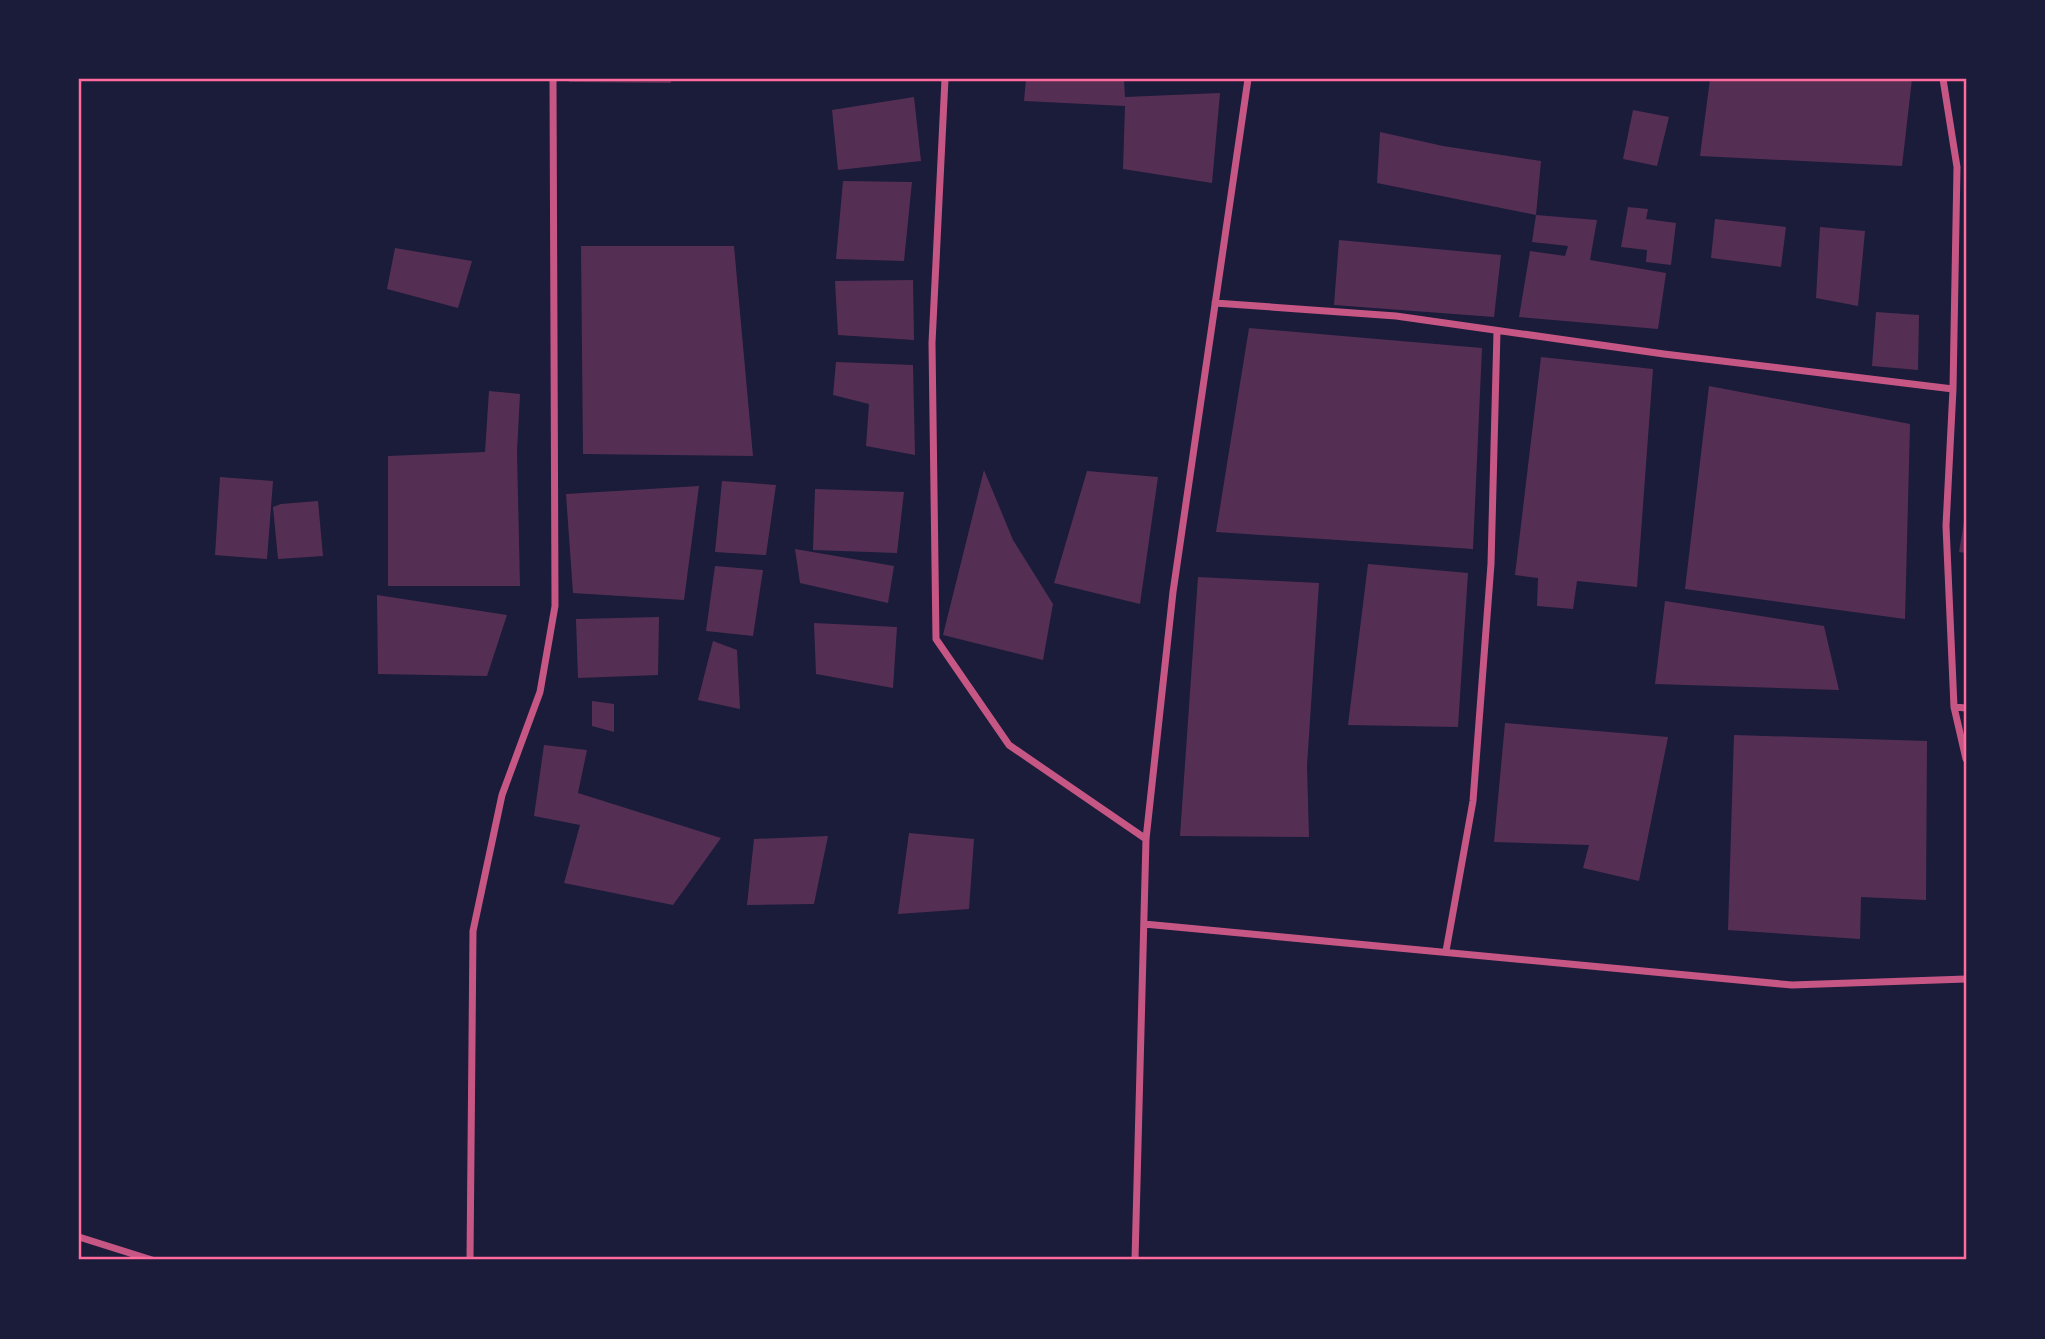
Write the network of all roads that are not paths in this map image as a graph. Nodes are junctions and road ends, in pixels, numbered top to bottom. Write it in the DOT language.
graph roads {
  1 [pos="553,79"];
  2 [pos="945,79"];
  3 [pos="1248,79"];
  4 [pos="1943,79"];
  5 [pos="1215,303"];
  6 [pos="1497,331"];
  7 [pos="1953,388"];
  8 [pos="1954,707"];
  9 [pos="1966,708"];
  10 [pos="1966,759"];
  11 [pos="1146,839"];
  12 [pos="1144,924"];
  13 [pos="1446,951"];
  14 [pos="1966,979"];
  15 [pos="79,1237"];
  16 [pos="152,1260"];
  17 [pos="470,1260"];
  18 [pos="1135,1260"];
  1 -- 17 [label="street"];
  2 -- 11 [label="street"];
  3 -- 5 [label="street"];
  4 -- 7 [label="street"];
  5 -- 6 [label="street"];
  5 -- 11 [label="street"];
  6 -- 7 [label="street"];
  6 -- 13 [label="street"];
  7 -- 8 [label="street"];
  8 -- 9 [label="street"];
  8 -- 10 [label="street"];
  11 -- 12 [label="street"];
  12 -- 13 [label="street"];
  12 -- 18 [label="street"];
  13 -- 14 [label="street"];
  15 -- 16 [label="street"];
}
